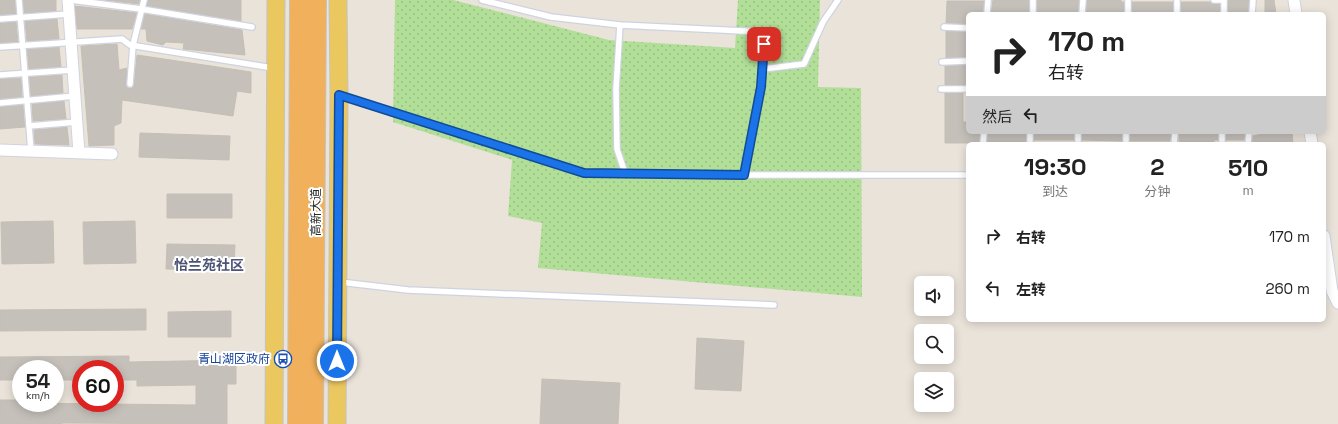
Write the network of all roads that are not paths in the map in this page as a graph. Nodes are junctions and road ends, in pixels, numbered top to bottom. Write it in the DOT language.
graph roads {
  1 [pos="19,0"];
  2 [pos="70,0"];
  3 [pos="144,0"];
  4 [pos="276,0"];
  5 [pos="299,0"];
  6 [pos="317,0"];
  7 [pos="338,0"];
  8 [pos="482,0"];
  9 [pos="838,0"];
  10 [pos="988,0"];
  11 [pos="1033,0"];
  12 [pos="1083,0"];
  13 [pos="1128,0"];
  14 [pos="1177,0"];
  15 [pos="1214,0"];
  16 [pos="1224,0"];
  17 [pos="1253,0"];
  18 [pos="1294,0"];
  19 [pos="141,9"];
  20 [pos="987,12"];
  21 [pos="1033,12"];
  22 [pos="1082,12"];
  23 [pos="1128,12"];
  24 [pos="1177,12"];
  25 [pos="1224,12"];
  26 [pos="1252,12"];
  27 [pos="1296,12"];
  28 [pos="69,14"];
  29 [pos="20,17"];
  30 [pos="0,19"];
  31 [pos="620,25"];
  32 [pos="252,27"];
  33 [pos="944,27"];
  34 [pos="966,28"];
  35 [pos="71,42"];
  36 [pos="133,45"];
  37 [pos="23,46"];
  38 [pos="0,47"];
  39 [pos="966,61"];
  40 [pos="942,62"];
  41 [pos="276,68"];
  42 [pos="762,69"];
  43 [pos="73,70"];
  44 [pos="25,74"];
  45 [pos="0,75"];
  46 [pos="130,84"];
  47 [pos="941,89"];
  48 [pos="966,89"];
  49 [pos="339,95"];
  50 [pos="75,96"];
  51 [pos="27,100"];
  52 [pos="0,103"];
  53 [pos="77,122"];
  54 [pos="29,126"];
  55 [pos="0,150"];
  56 [pos="32,152"];
  57 [pos="79,153"];
  58 [pos="112,154"];
  59 [pos="625,173"];
  60 [pos="744,175"];
  61 [pos="966,175"];
  62 [pos="1326,250"];
  63 [pos="337,282"];
  64 [pos="1338,303"];
  65 [pos="774,305"];
  66 [pos="274,424"];
  67 [pos="297,424"];
  68 [pos="314,424"];
  69 [pos="337,424"];
  1 -- 29 [label="lane"];
  2 -- 19 [label="lane"];
  2 -- 28 [label="street"];
  3 -- 19 [label="lane"];
  4 -- 41 [label="main road"];
  5 -- 67 [label="highway, 高新大道"];
  6 -- 68 [label="highway, 高新大道"];
  7 -- 49 [label="main road"];
  8 -- 31 [label="lane"];
  9 -- 42 [label="lane"];
  10 -- 20 [label="lane"];
  11 -- 21 [label="lane"];
  12 -- 22 [label="lane"];
  13 -- 23 [label="lane"];
  14 -- 24 [label="lane"];
  15 -- 16 [label="lane"];
  16 -- 25 [label="lane"];
  17 -- 26 [label="lane"];
  18 -- 27 [label="street"];
  19 -- 32 [label="lane"];
  19 -- 36 [label="lane"];
  28 -- 29 [label="lane"];
  28 -- 35 [label="street"];
  29 -- 30 [label="lane"];
  29 -- 37 [label="lane"];
  31 -- 42 [label="lane"];
  31 -- 59 [label="lane"];
  33 -- 34 [label="lane"];
  35 -- 36 [label="lane"];
  35 -- 37 [label="lane"];
  35 -- 43 [label="street"];
  36 -- 41 [label="lane"];
  36 -- 46 [label="lane"];
  37 -- 38 [label="lane"];
  37 -- 44 [label="lane"];
  39 -- 40 [label="lane"];
  41 -- 66 [label="main road"];
  42 -- 60 [label="lane"];
  43 -- 44 [label="lane"];
  43 -- 50 [label="street"];
  44 -- 45 [label="lane"];
  44 -- 51 [label="lane"];
  47 -- 48 [label="lane"];
  49 -- 59 [label="lane"];
  49 -- 63 [label="main road"];
  50 -- 51 [label="lane"];
  50 -- 53 [label="street"];
  51 -- 52 [label="lane"];
  51 -- 54 [label="lane"];
  53 -- 54 [label="lane"];
  53 -- 57 [label="street"];
  54 -- 56 [label="lane"];
  55 -- 56 [label="street"];
  56 -- 57 [label="street"];
  57 -- 58 [label="street"];
  59 -- 60 [label="lane"];
  60 -- 61 [label="lane"];
  62 -- 64 [label="street"];
  63 -- 65 [label="lane"];
  63 -- 69 [label="main road"];
}
